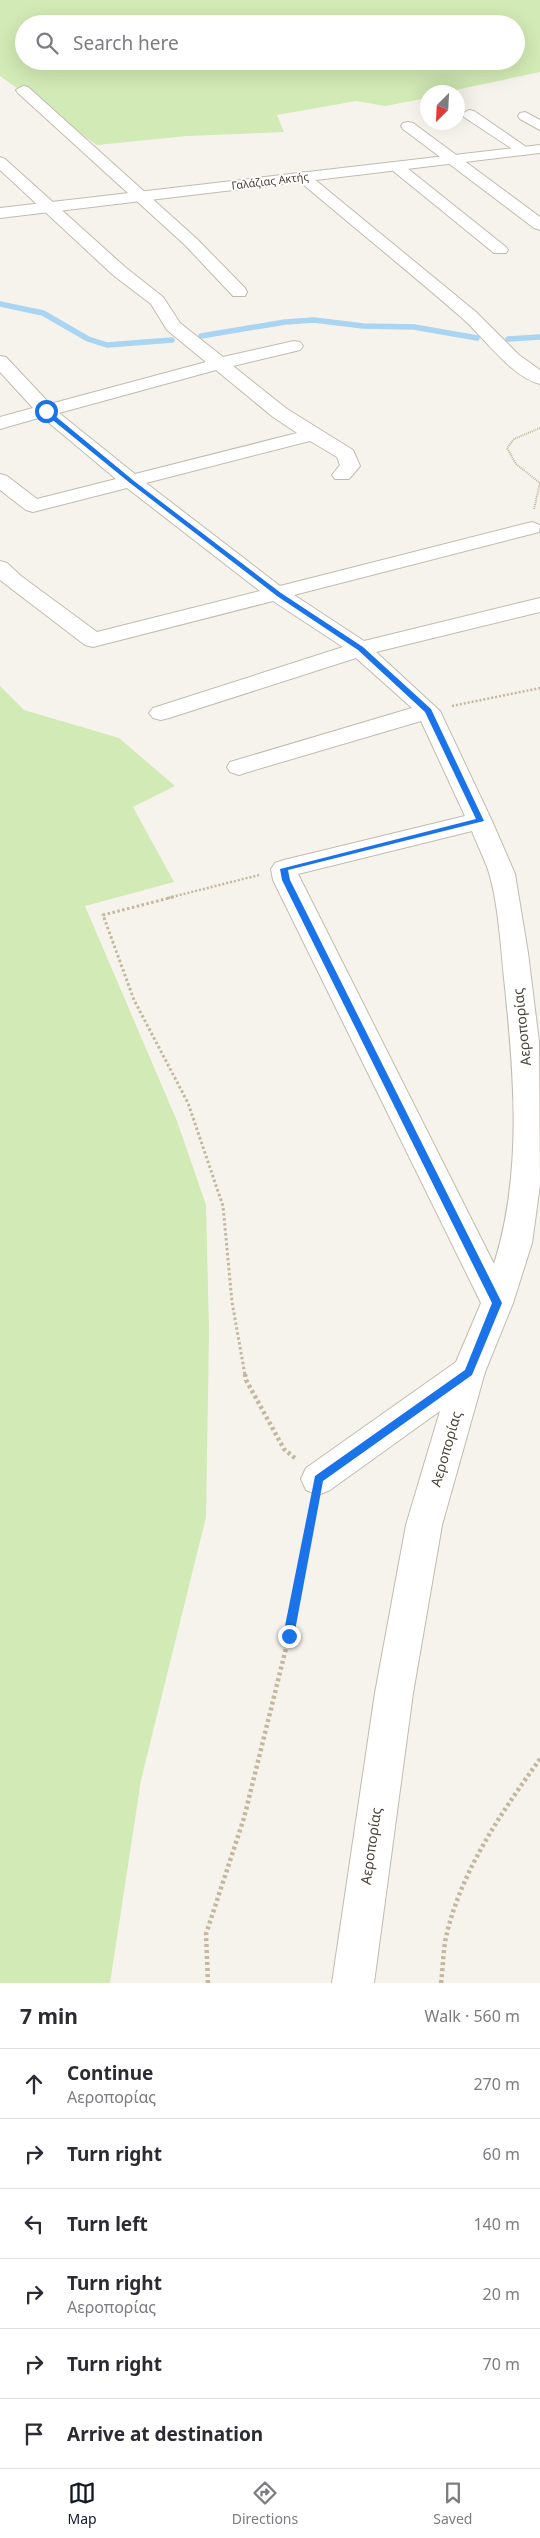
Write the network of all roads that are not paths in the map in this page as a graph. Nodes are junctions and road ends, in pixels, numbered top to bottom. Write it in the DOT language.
graph roads {
  1 [pos="23,90"];
  2 [pos="469,114"];
  3 [pos="525,116"];
  4 [pos="408,126"];
  5 [pos="540,126"];
  6 [pos="533,150"];
  7 [pos="452,161"];
  8 [pos="0,162"];
  9 [pos="397,167"];
  10 [pos="303,177"];
  11 [pos="140,197"];
  12 [pos="48,207"];
  13 [pos="0,213"];
  14 [pos="540,224"];
  15 [pos="500,250"];
  16 [pos="239,292"];
  17 [pos="294,346"];
  18 [pos="0,361"];
  19 [pos="217,364"];
  20 [pos="540,379"];
  21 [pos="46,411"];
  22 [pos="0,423"];
  23 [pos="312,435"];
  24 [pos="342,475"];
  25 [pos="0,480"];
  26 [pos="132,482"];
  27 [pos="532,528"];
  28 [pos="0,568"];
  29 [pos="279,595"];
  30 [pos="540,605"];
  31 [pos="360,649"];
  32 [pos="428,711"];
  33 [pos="160,713"];
  34 [pos="240,767"];
  35 [pos="480,821"];
  36 [pos="497,1303"];
  37 [pos="468,1372"];
  38 [pos="318,1479"];
  39 [pos="353,1983"];
  1 -- 11 [label="street"];
  2 -- 6 [label="street"];
  3 -- 5 [label="street"];
  4 -- 7 [label="street"];
  6 -- 7 [label="street, Γαλάζιας Ακτής"];
  7 -- 9 [label="street, Γαλάζιας Ακτής"];
  7 -- 14 [label="street"];
  8 -- 12 [label="street"];
  9 -- 10 [label="street, Γαλάζιας Ακτής"];
  9 -- 15 [label="street"];
  10 -- 11 [label="street, Γαλάζιας Ακτής"];
  10 -- 20 [label="street"];
  11 -- 12 [label="street, Γαλάζιας Ακτής"];
  11 -- 16 [label="street"];
  12 -- 13 [label="street, Γαλάζιας Ακτής"];
  12 -- 19 [label="street"];
  17 -- 19 [label="street"];
  18 -- 21 [label="street, Αεροπορίας"];
  19 -- 21 [label="street"];
  19 -- 23 [label="street"];
  21 -- 22 [label="street"];
  21 -- 26 [label="street, Αεροπορίας"];
  23 -- 24 [label="street"];
  23 -- 26 [label="street"];
  25 -- 26 [label="street"];
  26 -- 29 [label="street, Αεροπορίας"];
  27 -- 29 [label="street"];
  28 -- 29 [label="street"];
  29 -- 31 [label="street, Αεροπορίας"];
  30 -- 31 [label="street"];
  31 -- 32 [label="street, Αεροπορίας"];
  31 -- 33 [label="street"];
  32 -- 34 [label="street"];
  32 -- 35 [label="street, Αεροπορίας"];
  35 -- 36 [label="street, Αεροπορίας"];
  35 -- 36 [label="street"];
  36 -- 37 [label="street, Αεροπορίας"];
  37 -- 38 [label="street"];
  37 -- 39 [label="street, Αεροπορίας"];
}
